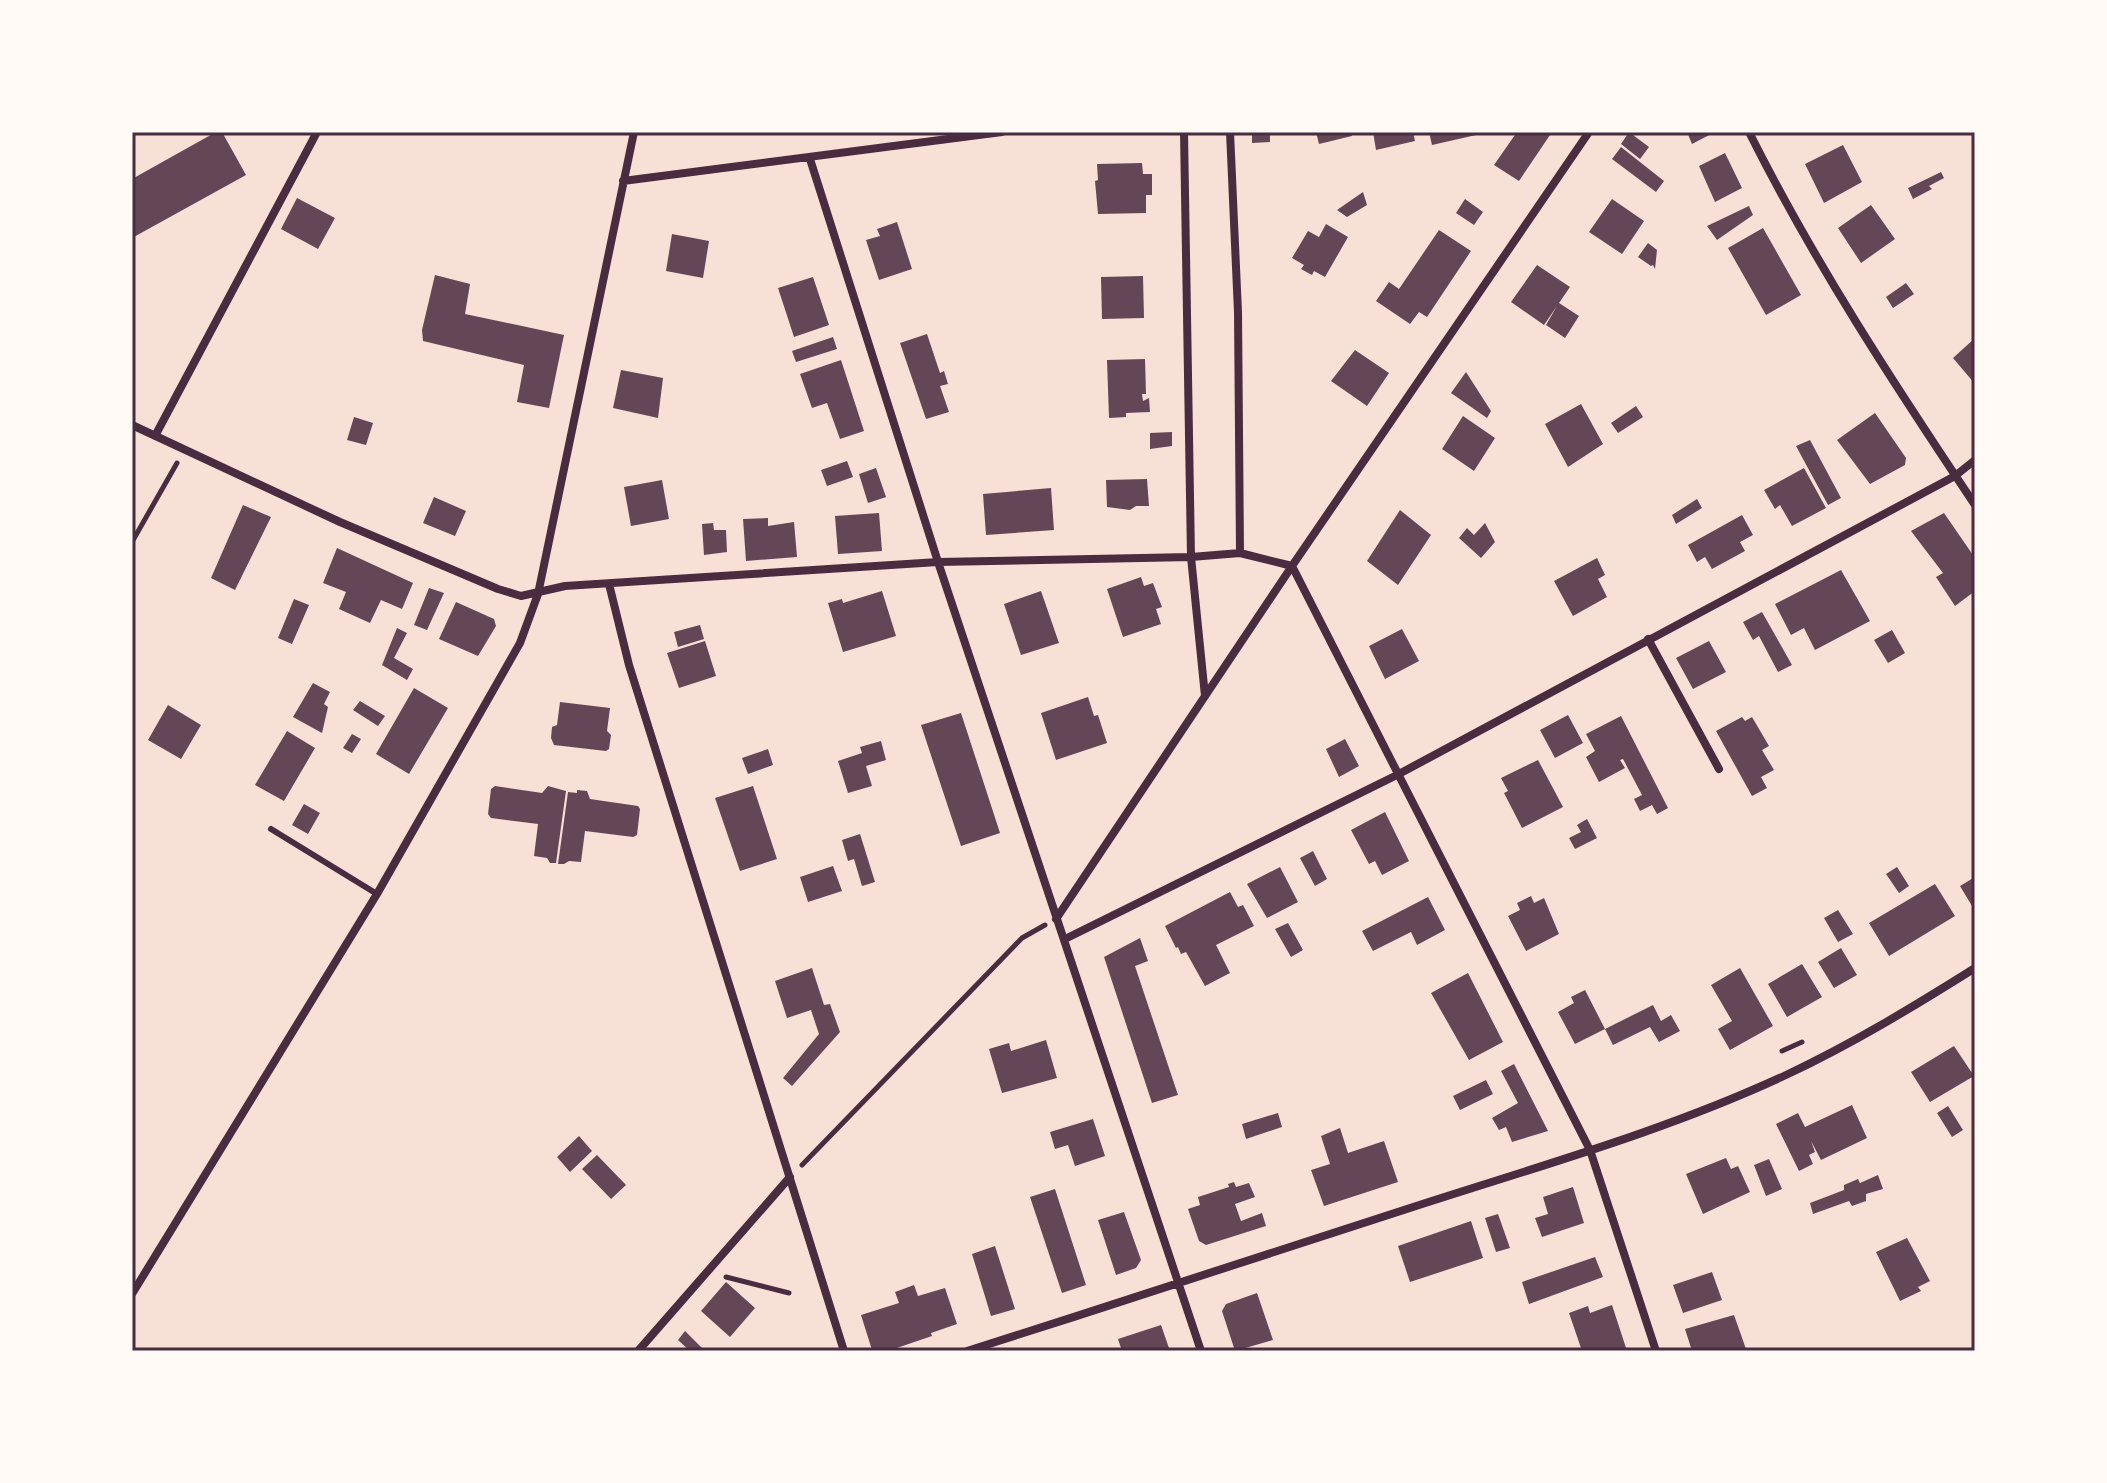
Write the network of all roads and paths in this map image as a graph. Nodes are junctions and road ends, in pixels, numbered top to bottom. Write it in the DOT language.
graph roads {
  1 [pos="317,132"];
  2 [pos="634,132"];
  3 [pos="1002,132"];
  4 [pos="1184,132"];
  5 [pos="1230,132"];
  6 [pos="1589,132"];
  7 [pos="1749,132"];
  8 [pos="810,159"];
  9 [pos="623,181"];
  10 [pos="132,425"];
  11 [pos="155,436"];
  12 [pos="185,449"];
  13 [pos="1975,460"];
  14 [pos="1955,476"];
  15 [pos="1975,505"];
  16 [pos="132,542"];
  17 [pos="1240,553"];
  18 [pos="1191,557"];
  19 [pos="938,562"];
  20 [pos="1292,566"];
  21 [pos="609,584"];
  22 [pos="538,594"];
  23 [pos="1648,639"];
  24 [pos="1205,696"];
  25 [pos="1719,769"];
  26 [pos="1397,775"];
  27 [pos="271,829"];
  28 [pos="377,894"];
  29 [pos="1056,919"];
  30 [pos="1065,939"];
  31 [pos="1975,968"];
  32 [pos="1802,1042"];
  33 [pos="1782,1051"];
  34 [pos="1590,1150"];
  35 [pos="790,1177"];
  36 [pos="726,1277"];
  37 [pos="1179,1283"];
  38 [pos="789,1293"];
  39 [pos="132,1294"];
  40 [pos="638,1351"];
  41 [pos="844,1351"];
  42 [pos="967,1351"];
  43 [pos="1201,1351"];
  44 [pos="1656,1351"];
  1 -- 11 [label="street"];
  2 -- 9 [label="street"];
  3 -- 8 [label="street"];
  4 -- 18 [label="street"];
  5 -- 17 [label="street"];
  6 -- 20 [label="street"];
  7 -- 14 [label="street"];
  8 -- 9 [label="street"];
  8 -- 19 [label="street"];
  9 -- 22 [label="street"];
  10 -- 11 [label="street"];
  11 -- 12 [label="street"];
  12 -- 16 [label="path"];
  12 -- 22 [label="street"];
  13 -- 14 [label="street"];
  14 -- 15 [label="street"];
  14 -- 23 [label="street"];
  17 -- 18 [label="street"];
  17 -- 20 [label="street"];
  18 -- 19 [label="street"];
  18 -- 24 [label="street"];
  19 -- 21 [label="street"];
  19 -- 29 [label="street"];
  20 -- 24 [label="street"];
  20 -- 26 [label="street"];
  21 -- 22 [label="street"];
  21 -- 35 [label="street"];
  22 -- 28 [label="street"];
  23 -- 25 [label="street"];
  23 -- 26 [label="street"];
  24 -- 29 [label="street"];
  26 -- 30 [label="street"];
  26 -- 34 [label="street"];
  27 -- 28 [label="lane"];
  28 -- 39 [label="street"];
  29 -- 30 [label="street"];
  29 -- 35 [label="path"];
  30 -- 37 [label="street"];
  31 -- 34 [label="street"];
  32 -- 33 [label="path"];
  34 -- 37 [label="street"];
  34 -- 44 [label="street"];
  35 -- 40 [label="street"];
  35 -- 41 [label="street"];
  36 -- 38 [label="path"];
  37 -- 42 [label="street"];
  37 -- 43 [label="street"];
}
